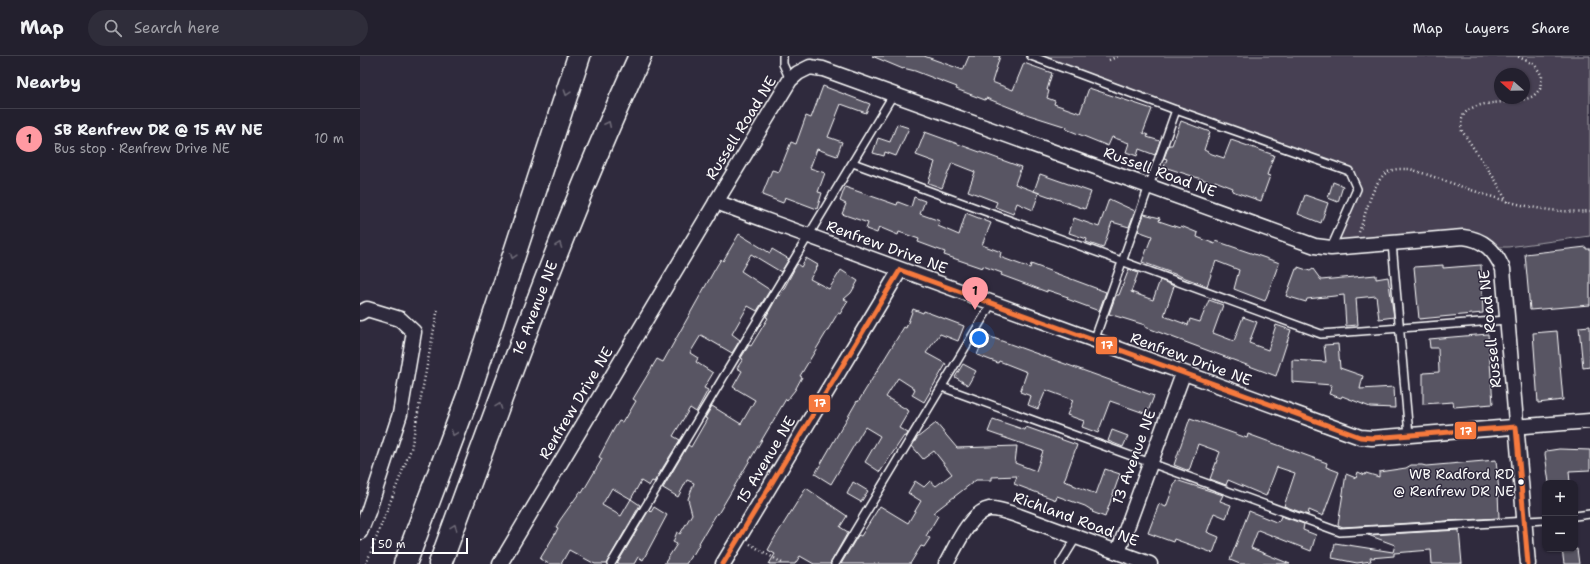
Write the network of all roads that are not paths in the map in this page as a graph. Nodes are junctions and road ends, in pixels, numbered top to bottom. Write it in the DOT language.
graph roads {
  1 [pos="579,56"];
  2 [pos="640,56"];
  3 [pos="783,56"];
  4 [pos="1031,56"];
  5 [pos="790,80"];
  6 [pos="893,95"];
  7 [pos="1176,110"];
  8 [pos="853,163"];
  9 [pos="1150,187"];
  10 [pos="716,202"];
  11 [pos="810,236"];
  12 [pos="1392,243"];
  13 [pos="1330,248"];
  14 [pos="1123,261"];
  15 [pos="900,270"];
  16 [pos="992,303"];
  17 [pos="360,313"];
  18 [pos="1507,320"];
  19 [pos="1400,329"];
  20 [pos="1094,341"];
  21 [pos="1183,374"];
  22 [pos="942,387"];
  23 [pos="1590,421"];
  24 [pos="1516,427"];
  25 [pos="1409,435"];
  26 [pos="1150,462"];
  27 [pos="1590,514"];
  28 [pos="1578,516"];
  29 [pos="1542,520"];
  30 [pos="1525,522"];
  31 [pos="360,532"];
  32 [pos="1076,538"];
  33 [pos="1118,552"];
  34 [pos="405,564"];
  35 [pos="440,564"];
  36 [pos="500,564"];
  37 [pos="611,564"];
  38 [pos="723,564"];
  39 [pos="835,564"];
  40 [pos="946,564"];
  41 [pos="1060,564"];
  42 [pos="1150,564"];
  43 [pos="1528,564"];
  1 -- 34 [label="highway, one-way"];
  35 -- 2 [label="highway, 16 Avenue NE, one-way"];
  3 -- 5 [label="lane"];
  4 -- 7 [label="lane"];
  5 -- 6 [label="street, Russell Road NE"];
  5 -- 10 [label="street, Russell Road NE"];
  6 -- 8 [label="lane"];
  6 -- 9 [label="street, Russell Road NE"];
  7 -- 9 [label="lane"];
  7 -- 13 [label="lane"];
  8 -- 11 [label="lane"];
  8 -- 14 [label="lane"];
  9 -- 13 [label="street, Russell Road NE"];
  9 -- 14 [label="lane"];
  10 -- 11 [label="street, Renfrew Drive NE"];
  10 -- 36 [label="street, Renfrew Drive NE"];
  11 -- 15 [label="street, Renfrew Drive NE"];
  11 -- 37 [label="lane"];
  12 -- 13 [label="street, Russell Road NE"];
  12 -- 18 [label="street, Russell Road NE"];
  12 -- 19 [label="lane"];
  14 -- 19 [label="lane"];
  14 -- 20 [label="lane"];
  15 -- 16 [label="street, Renfrew Drive NE"];
  15 -- 38 [label="street, 15 Avenue NE"];
  16 -- 20 [label="street, Renfrew Drive NE"];
  16 -- 22 [label="lane"];
  17 -- 31 [label="street"];
  18 -- 19 [label="lane"];
  18 -- 24 [label="street, Russell Road NE"];
  19 -- 25 [label="lane"];
  20 -- 21 [label="street, Renfrew Drive NE"];
  21 -- 25 [label="street, Renfrew Drive NE"];
  21 -- 26 [label="street, 13 Avenue NE"];
  22 -- 26 [label="lane"];
  22 -- 39 [label="lane"];
  23 -- 24 [label="street, Renfrew Drive NE"];
  24 -- 25 [label="street, Renfrew Drive NE"];
  24 -- 30 [label="street, Russell Road NE"];
  26 -- 30 [label="lane"];
  26 -- 33 [label="street, 13 Avenue NE"];
  27 -- 28 [label="lane"];
  29 -- 30 [label="lane"];
  30 -- 43 [label="street, Russell Road NE"];
  32 -- 33 [label="street, Richland Road NE"];
  32 -- 40 [label="street, Richland Road NE"];
  32 -- 41 [label="lane"];
  33 -- 42 [label="street, Richland Road NE"];
}
